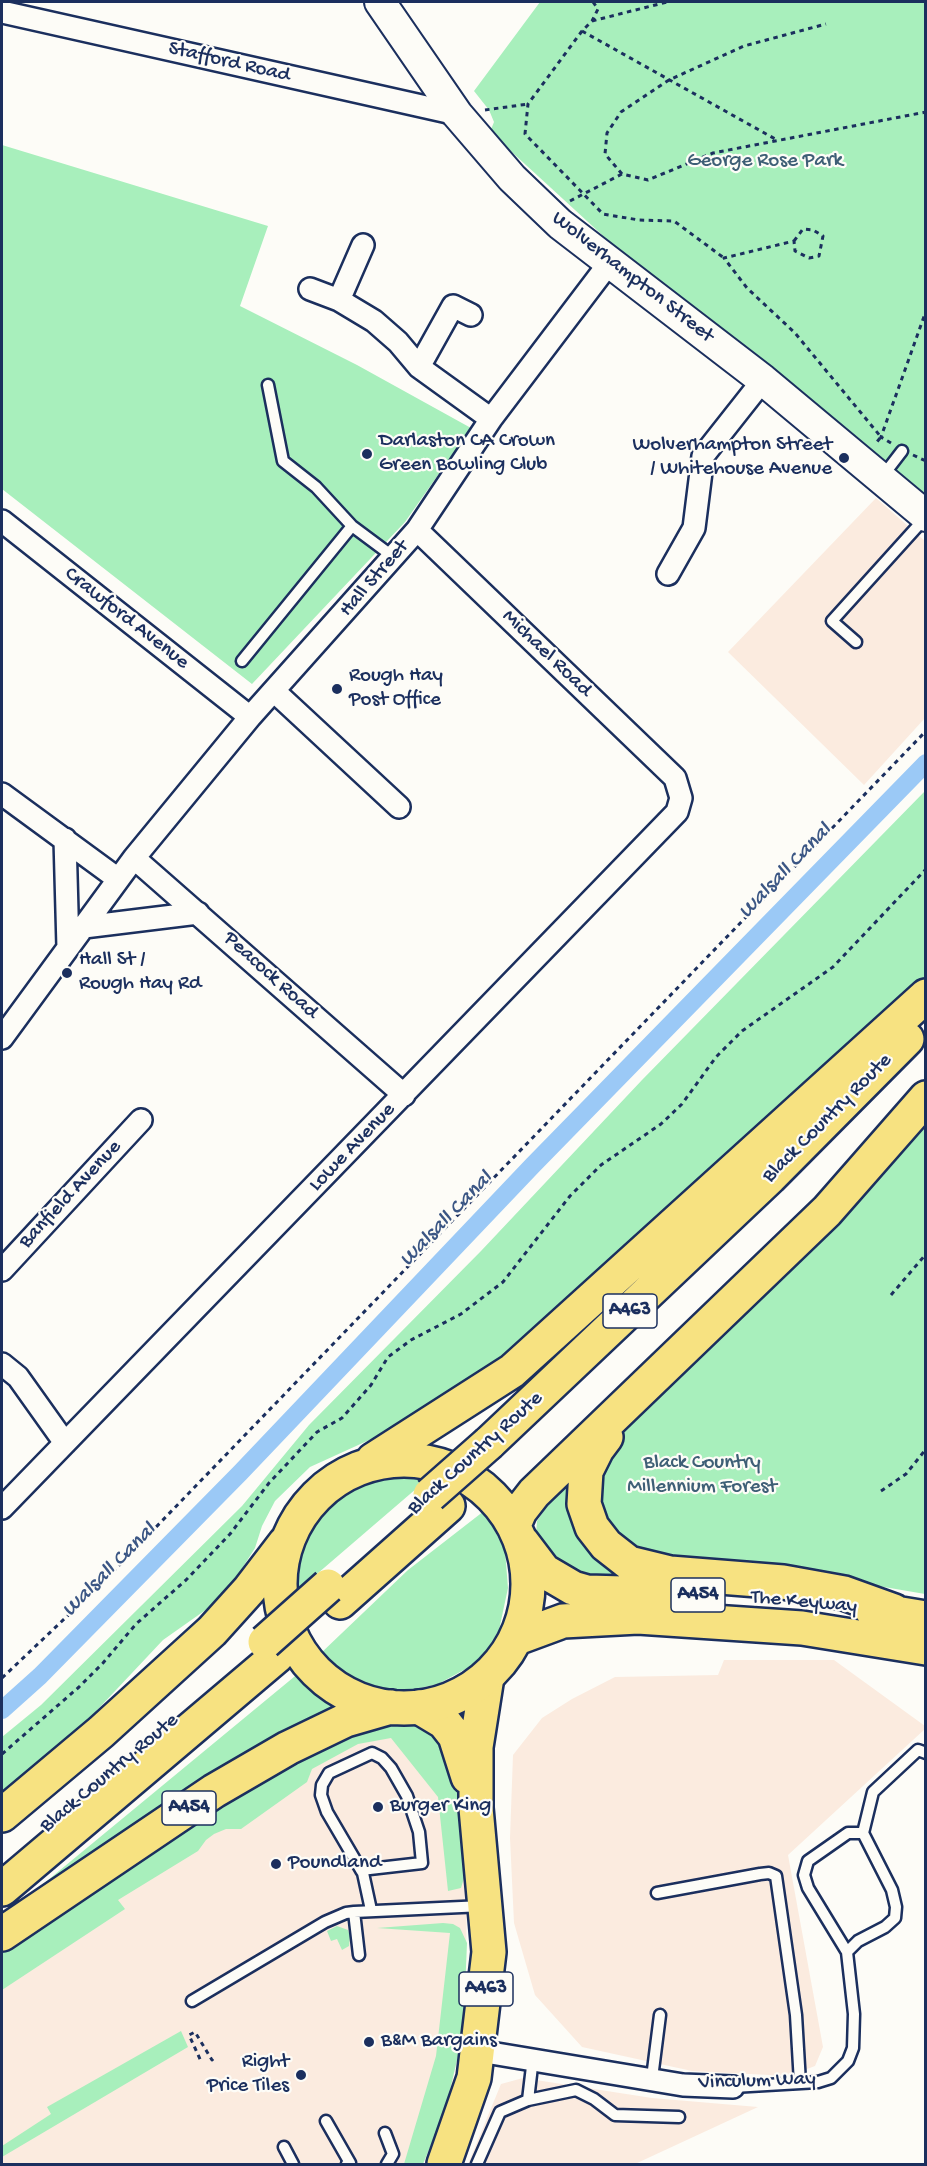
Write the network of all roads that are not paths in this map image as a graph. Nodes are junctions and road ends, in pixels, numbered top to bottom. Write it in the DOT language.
graph roads {
  1 [pos="380,2"];
  2 [pos="2,12"];
  3 [pos="457,114"];
  4 [pos="363,245"];
  5 [pos="610,262"];
  6 [pos="310,289"];
  7 [pos="339,300"];
  8 [pos="471,315"];
  9 [pos="419,367"];
  10 [pos="762,380"];
  11 [pos="268,385"];
  12 [pos="491,419"];
  13 [pos="902,451"];
  14 [pos="871,469"];
  15 [pos="926,517"];
  16 [pos="2,521"];
  17 [pos="352,526"];
  18 [pos="417,530"];
  19 [pos="395,558"];
  20 [pos="668,574"];
  21 [pos="856,642"];
  22 [pos="242,661"];
  23 [pos="274,691"];
  24 [pos="250,717"];
  25 [pos="675,778"];
  26 [pos="2,794"];
  27 [pos="399,807"];
  28 [pos="65,839"];
  29 [pos="134,858"];
  30 [pos="118,879"];
  31 [pos="198,913"];
  32 [pos="84,927"];
  33 [pos="68,948"];
  34 [pos="926,996"];
  35 [pos="926,1017"];
  36 [pos="2,1038"];
  37 [pos="926,1053"];
  38 [pos="404,1095"];
  39 [pos="926,1098"];
  40 [pos="141,1120"];
  41 [pos="2,1270"];
  42 [pos="2,1364"];
  43 [pos="642,1391"];
  44 [pos="65,1443"];
  45 [pos="497,1449"];
  46 [pos="361,1467"];
  47 [pos="2,1508"];
  48 [pos="518,1533"];
  49 [pos="289,1538"];
  50 [pos="894,1611"];
  51 [pos="926,1618"];
  52 [pos="517,1638"];
  53 [pos="926,1648"];
  54 [pos="271,1649"];
  55 [pos="487,1677"];
  56 [pos="405,1707"];
  57 [pos="926,1754"];
  58 [pos="476,1808"];
  59 [pos="2,1815"];
  60 [pos="863,1833"];
  61 [pos="2,1865"];
  62 [pos="361,1869"];
  63 [pos="2,1889"];
  64 [pos="657,1893"];
  65 [pos="486,1906"];
  66 [pos="371,1910"];
  67 [pos="354,1912"];
  68 [pos="2,1934"];
  69 [pos="847,1952"];
  70 [pos="359,1955"];
  71 [pos="192,2001"];
  72 [pos="660,2015"];
  73 [pos="479,2051"];
  74 [pos="533,2058"];
  75 [pos="652,2078"];
  76 [pos="800,2083"];
  77 [pos="733,2087"];
  78 [pos="528,2100"];
  79 [pos="679,2117"];
  80 [pos="326,2121"];
  81 [pos="385,2133"];
  82 [pos="284,2147"];
  83 [pos="293,2164"];
  84 [pos="347,2164"];
  85 [pos="387,2164"];
  86 [pos="444,2164"];
  87 [pos="477,2164"];
  1 -- 3 [label="street, Wolverhampton Street"];
  2 -- 3 [label="street, Stafford Road"];
  3 -- 5 [label="street, Wolverhampton Street"];
  4 -- 7 [label="street"];
  5 -- 10 [label="street, Wolverhampton Street"];
  5 -- 12 [label="street, Hall Street"];
  6 -- 7 [label="street"];
  7 -- 9 [label="street"];
  8 -- 9 [label="street"];
  9 -- 12 [label="street"];
  10 -- 14 [label="street, Wolverhampton Street"];
  10 -- 20 [label="street"];
  11 -- 17 [label="lane"];
  12 -- 18 [label="street, Hall Street"];
  13 -- 14 [label="lane"];
  14 -- 15 [label="street, Wolverhampton Street"];
  15 -- 21 [label="lane"];
  16 -- 24 [label="street, Crawford Avenue"];
  17 -- 19 [label="lane"];
  17 -- 22 [label="lane"];
  18 -- 19 [label="street, Hall Street"];
  18 -- 25 [label="street, Michael Road"];
  19 -- 23 [label="street, Hall Street"];
  23 -- 24 [label="street, Hall Street"];
  23 -- 27 [label="street"];
  24 -- 29 [label="street, Hall Street"];
  25 -- 38 [label="street, Lowe Avenue"];
  26 -- 28 [label="street"];
  28 -- 30 [label="street"];
  28 -- 33 [label="street"];
  29 -- 30 [label="street, Hall Street"];
  29 -- 31 [label="street, Peacock Road"];
  30 -- 32 [label="street, Hall Street"];
  31 -- 32 [label="street"];
  31 -- 38 [label="street, Peacock Road"];
  32 -- 33 [label="street, Hall Street"];
  33 -- 36 [label="street, Hall Street"];
  34 -- 46 [label="main road"];
  35 -- 45 [label="main road, Black Country Route / A463"];
  37 -- 45 [label="main road, Black Country Route / A463"];
  38 -- 44 [label="street, Lowe Avenue"];
  39 -- 43 [label="main road"];
  40 -- 41 [label="street, Banfield Avenue"];
  42 -- 44 [label="street"];
  43 -- 48 [label="main road"];
  43 -- 50 [label="main road"];
  44 -- 47 [label="street, Lowe Avenue"];
  45 -- 54 [label="main road, Black Country Route / A463, bridge"];
  46 -- 48 [label="main road, The Keyway"];
  46 -- 49 [label="main road"];
  48 -- 50 [label="main road, The Keyway / A454"];
  48 -- 52 [label="main road"];
  49 -- 56 [label="main road"];
  49 -- 59 [label="main road"];
  50 -- 51 [label="main road, The Keyway / A454"];
  52 -- 53 [label="main road, The Keyway / A454"];
  52 -- 55 [label="main road"];
  54 -- 61 [label="main road, Black Country Route / A463"];
  54 -- 63 [label="main road, Black Country Route / A463"];
  55 -- 56 [label="main road"];
  55 -- 58 [label="main road"];
  56 -- 58 [label="main road"];
  56 -- 68 [label="main road, A454"];
  57 -- 60 [label="lane"];
  58 -- 65 [label="main road, A463"];
  60 -- 69 [label="lane"];
  60 -- 69 [label="lane, Vinculum Way"];
  62 -- 62 [label="lane"];
  62 -- 66 [label="lane"];
  64 -- 76 [label="lane"];
  65 -- 66 [label="lane"];
  65 -- 73 [label="main road, A463"];
  66 -- 67 [label="lane"];
  67 -- 70 [label="lane"];
  67 -- 71 [label="lane"];
  69 -- 76 [label="lane, Vinculum Way"];
  72 -- 75 [label="lane"];
  73 -- 74 [label="street, Vinculum Way"];
  73 -- 86 [label="main road, A463"];
  74 -- 75 [label="street, Vinculum Way"];
  74 -- 78 [label="lane"];
  75 -- 77 [label="street, Vinculum Way"];
  76 -- 77 [label="lane, Vinculum Way"];
  78 -- 79 [label="lane"];
  78 -- 87 [label="lane"];
  80 -- 84 [label="lane"];
  81 -- 85 [label="lane"];
  82 -- 83 [label="lane"];
}
